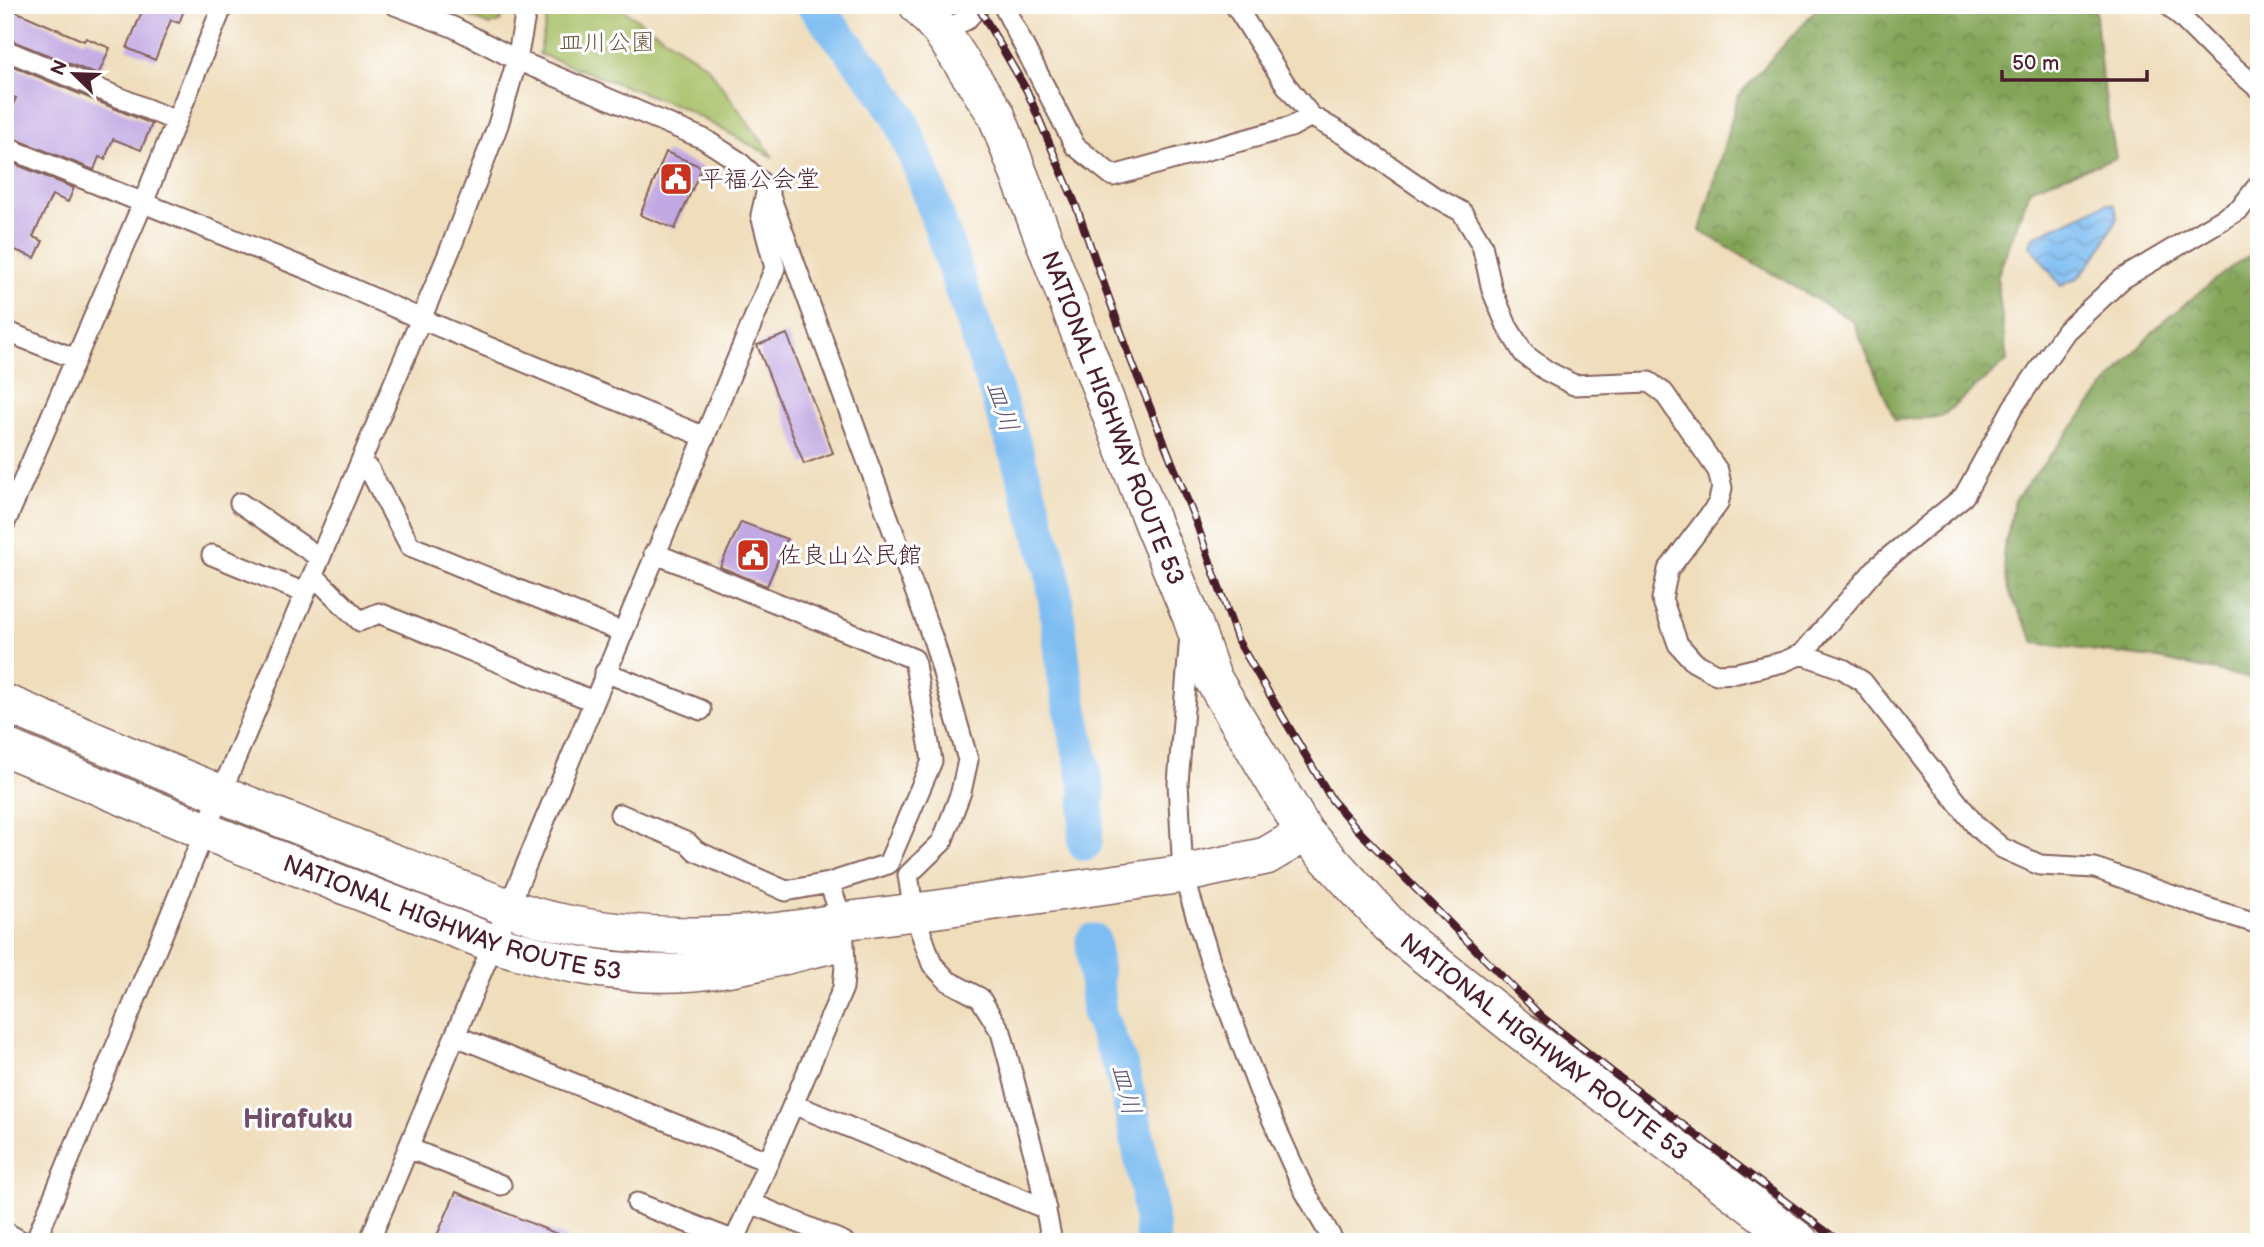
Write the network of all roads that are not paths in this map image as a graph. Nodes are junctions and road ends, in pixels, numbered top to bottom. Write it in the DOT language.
graph roads {
  1 [pos="223,5"];
  2 [pos="394,5"];
  3 [pos="527,5"];
  4 [pos="980,5"];
  5 [pos="1003,5"];
  6 [pos="1235,5"];
  7 [pos="2169,5"];
  8 [pos="930,18"];
  9 [pos="5,50"];
  10 [pos="517,60"];
  11 [pos="2249,71"];
  12 [pos="2259,89"];
  13 [pos="1311,116"];
  14 [pos="176,121"];
  15 [pos="5,147"];
  16 [pos="2259,184"];
  17 [pos="767,188"];
  18 [pos="143,203"];
  19 [pos="775,268"];
  20 [pos="798,272"];
  21 [pos="421,319"];
  22 [pos="5,331"];
  23 [pos="76,359"];
  24 [pos="705,437"];
  25 [pos="360,464"];
  26 [pos="240,503"];
  27 [pos="5,523"];
  28 [pos="654,553"];
  29 [pos="212,555"];
  30 [pos="317,566"];
  31 [pos="305,593"];
  32 [pos="1191,616"];
  33 [pos="622,632"];
  34 [pos="935,645"];
  35 [pos="1802,654"];
  36 [pos="914,659"];
  37 [pos="606,672"];
  38 [pos="593,701"];
  39 [pos="5,703"];
  40 [pos="701,710"];
  41 [pos="5,747"];
  42 [pos="220,795"];
  43 [pos="620,814"];
  44 [pos="205,831"];
  45 [pos="1305,833"];
  46 [pos="1172,876"];
  47 [pos="829,883"];
  48 [pos="508,908"];
  49 [pos="926,911"];
  50 [pos="2259,924"];
  51 [pos="842,931"];
  52 [pos="492,943"];
  53 [pos="456,1036"];
  54 [pos="793,1104"];
  55 [pos="408,1148"];
  56 [pos="769,1161"];
  57 [pos="501,1185"];
  58 [pos="637,1203"];
  59 [pos="751,1203"];
  60 [pos="1046,1209"];
  61 [pos="5,1232"];
  62 [pos="735,1241"];
  63 [pos="23,1242"];
  64 [pos="35,1242"];
  65 [pos="369,1242"];
  66 [pos="844,1242"];
  67 [pos="1052,1242"];
  68 [pos="1334,1242"];
  69 [pos="1800,1242"];
  1 -- 14 [label="street"];
  2 -- 10 [label="street"];
  3 -- 10 [label="street"];
  4 -- 8 [label="street"];
  5 -- 13 [label="street"];
  6 -- 13 [label="street"];
  7 -- 11 [label="street"];
  8 -- 32 [label="highway, NATIONAL HIGHWAY ROUTE 53"];
  9 -- 14 [label="street"];
  10 -- 17 [label="street"];
  10 -- 21 [label="street"];
  11 -- 12 [label="street"];
  13 -- 35 [label="street"];
  14 -- 18 [label="street"];
  15 -- 18 [label="street"];
  16 -- 35 [label="street"];
  17 -- 19 [label="street"];
  17 -- 20 [label="street"];
  18 -- 21 [label="street"];
  18 -- 23 [label="street"];
  19 -- 20 [label="street"];
  19 -- 24 [label="street"];
  20 -- 34 [label="street"];
  21 -- 24 [label="street"];
  21 -- 25 [label="street"];
  22 -- 23 [label="street"];
  23 -- 27 [label="street"];
  24 -- 28 [label="street"];
  25 -- 30 [label="street"];
  25 -- 33 [label="street"];
  26 -- 30 [label="street"];
  28 -- 33 [label="street"];
  28 -- 36 [label="street"];
  29 -- 31 [label="street"];
  30 -- 31 [label="street"];
  30 -- 38 [label="street"];
  31 -- 42 [label="street"];
  32 -- 45 [label="highway, NATIONAL HIGHWAY ROUTE 53"];
  32 -- 46 [label="street"];
  33 -- 37 [label="street"];
  34 -- 36 [label="street"];
  34 -- 49 [label="street"];
  35 -- 50 [label="street"];
  36 -- 47 [label="street"];
  37 -- 38 [label="street"];
  37 -- 40 [label="street"];
  38 -- 48 [label="street"];
  39 -- 42 [label="highway, NATIONAL HIGHWAY ROUTE 53"];
  41 -- 44 [label="highway, NATIONAL HIGHWAY ROUTE 53"];
  42 -- 44 [label="street"];
  42 -- 48 [label="highway, NATIONAL HIGHWAY ROUTE 53"];
  43 -- 47 [label="street"];
  44 -- 52 [label="highway, NATIONAL HIGHWAY ROUTE 53"];
  44 -- 64 [label="street"];
  45 -- 46 [label="highway, NATIONAL HIGHWAY ROUTE 53"];
  45 -- 69 [label="highway, NATIONAL HIGHWAY ROUTE 53"];
  46 -- 49 [label="highway, NATIONAL HIGHWAY ROUTE 53"];
  46 -- 68 [label="street"];
  47 -- 51 [label="street"];
  48 -- 51 [label="highway, NATIONAL HIGHWAY ROUTE 53"];
  48 -- 52 [label="street"];
  49 -- 51 [label="highway, NATIONAL HIGHWAY ROUTE 53"];
  49 -- 60 [label="street"];
  51 -- 52 [label="highway, NATIONAL HIGHWAY ROUTE 53"];
  51 -- 54 [label="street"];
  52 -- 53 [label="street"];
  53 -- 55 [label="street"];
  53 -- 56 [label="street"];
  54 -- 56 [label="street"];
  54 -- 60 [label="street"];
  55 -- 57 [label="street"];
  55 -- 65 [label="street"];
  56 -- 59 [label="street"];
  58 -- 62 [label="street"];
  59 -- 62 [label="street"];
  59 -- 66 [label="street"];
  60 -- 67 [label="street"];
  61 -- 63 [label="street"];
}
